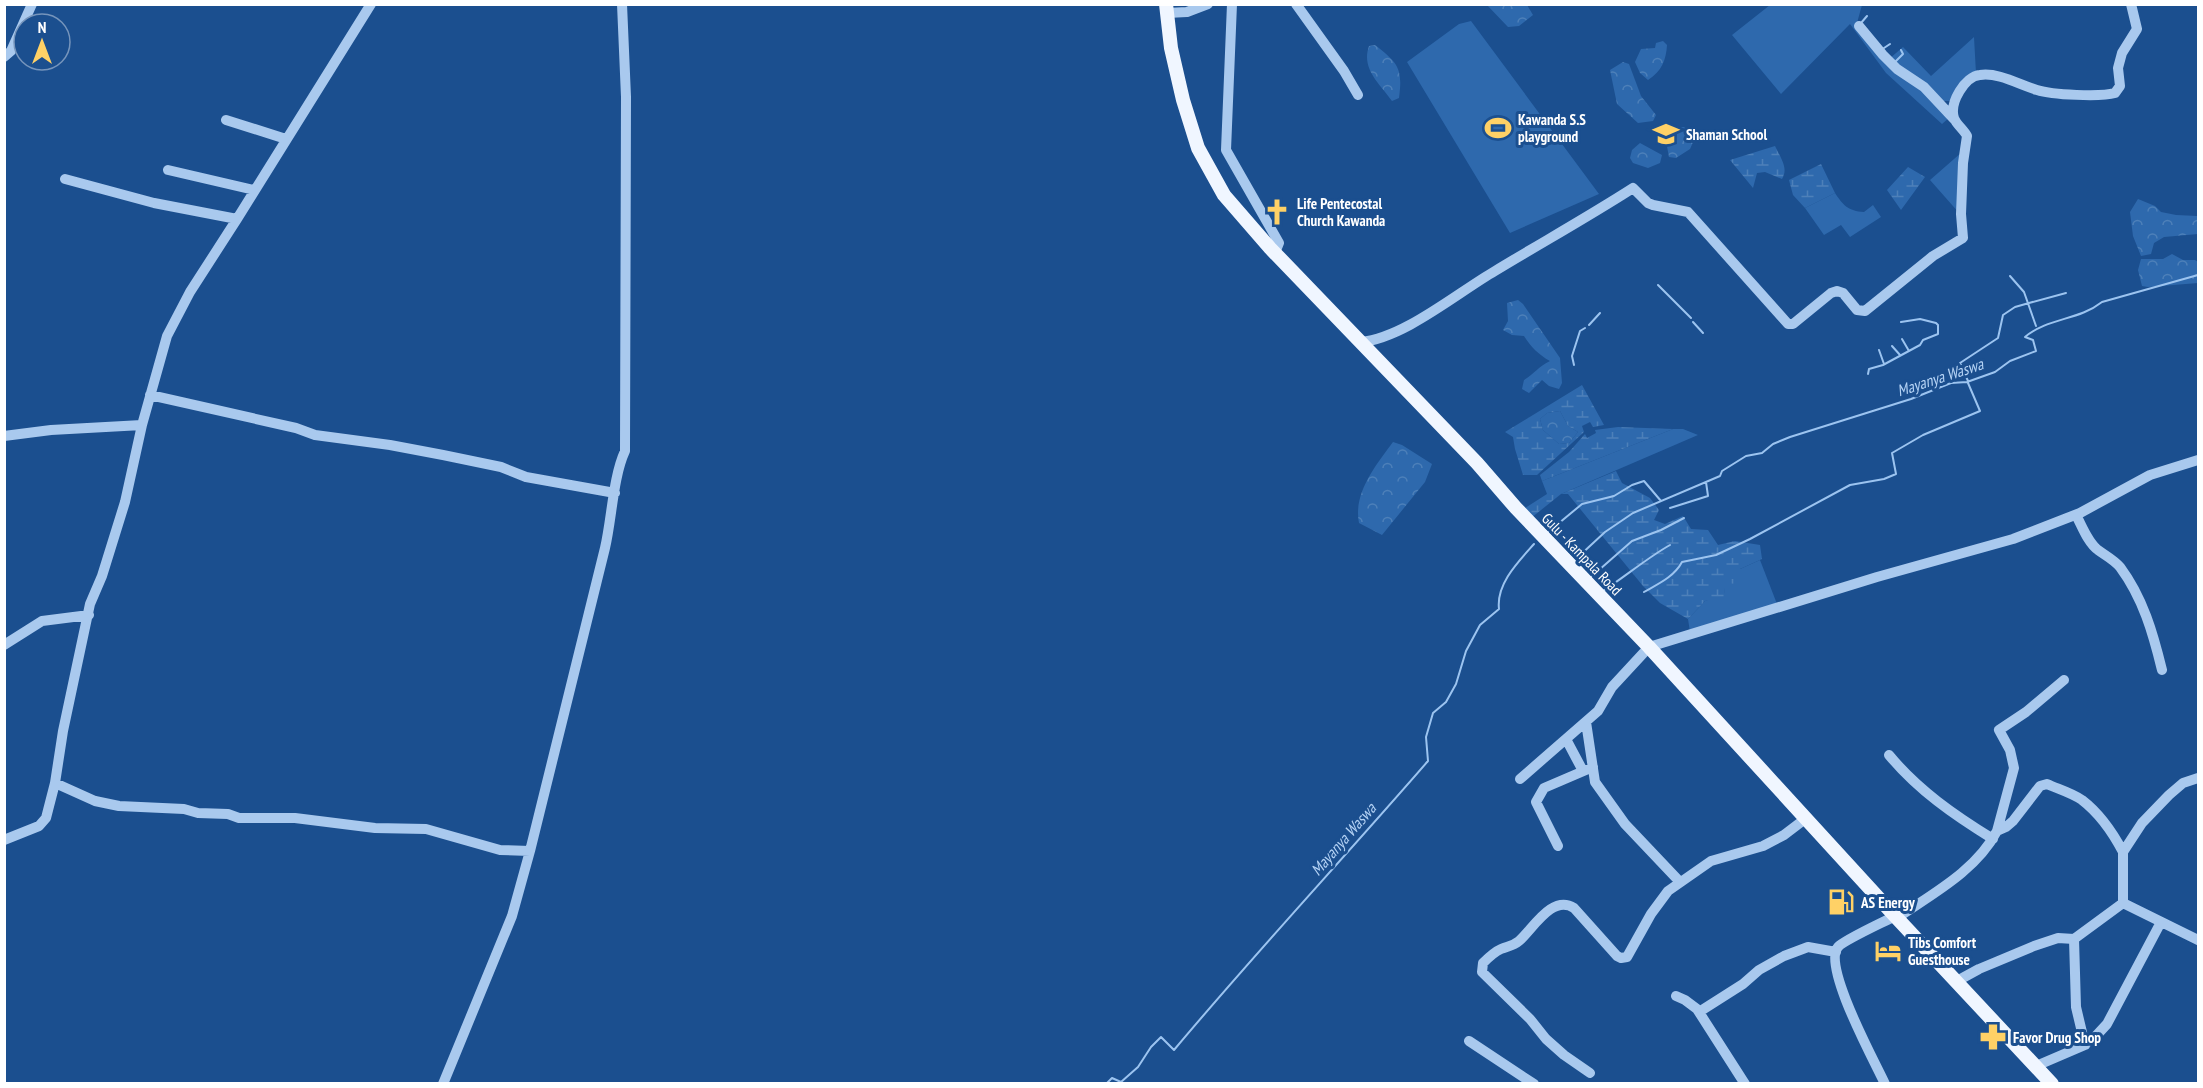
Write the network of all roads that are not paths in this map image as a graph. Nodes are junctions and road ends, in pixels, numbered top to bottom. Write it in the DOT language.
graph roads {
  1 [pos="32,4"];
  2 [pos="371,4"];
  3 [pos="1208,4"];
  4 [pos="1232,4"];
  5 [pos="1296,4"];
  6 [pos="2131,4"];
  7 [pos="623,6"];
  8 [pos="1167,9"];
  9 [pos="1859,26"];
  10 [pos="4,57"];
  11 [pos="1358,95"];
  12 [pos="1955,101"];
  13 [pos="1938,102"];
  14 [pos="1954,119"];
  15 [pos="226,120"];
  16 [pos="286,139"];
  17 [pos="168,170"];
  18 [pos="65,179"];
  19 [pos="254,190"];
  20 [pos="237,219"];
  21 [pos="1275,253"];
  22 [pos="1361,342"];
  23 [pos="150,395"];
  24 [pos="142,425"];
  25 [pos="4,436"];
  26 [pos="2199,460"];
  27 [pos="615,493"];
  28 [pos="2076,515"];
  29 [pos="89,615"];
  30 [pos="4,645"];
  31 [pos="1649,647"];
  32 [pos="2162,670"];
  33 [pos="2064,680"];
  34 [pos="1586,722"];
  35 [pos="1566,739"];
  36 [pos="1889,755"];
  37 [pos="1588,769"];
  38 [pos="2199,778"];
  39 [pos="1520,779"];
  40 [pos="56,783"];
  41 [pos="1805,819"];
  42 [pos="1995,835"];
  43 [pos="4,840"];
  44 [pos="1558,846"];
  45 [pos="530,851"];
  46 [pos="2123,852"];
  47 [pos="1680,882"];
  48 [pos="2122,903"];
  49 [pos="1896,917"];
  50 [pos="2161,922"];
  51 [pos="2074,939"];
  52 [pos="2199,940"];
  53 [pos="1836,952"];
  54 [pos="1957,981"];
  55 [pos="1676,996"];
  56 [pos="1699,1012"];
  57 [pos="1470,1041"];
  58 [pos="2086,1043"];
  59 [pos="2036,1066"];
  60 [pos="1590,1073"];
  61 [pos="443,1083"];
  62 [pos="1534,1083"];
  63 [pos="1744,1083"];
  64 [pos="1885,1083"];
  65 [pos="2052,1083"];
  1 -- 10 [label="street"];
  2 -- 16 [label="street"];
  3 -- 8 [label="street"];
  4 -- 21 [label="street"];
  5 -- 11 [label="street"];
  6 -- 12 [label="street"];
  7 -- 27 [label="street"];
  8 -- 21 [label="main road, Gulu - Kampala Road"];
  9 -- 13 [label="street"];
  12 -- 13 [label="street"];
  12 -- 14 [label="street"];
  13 -- 14 [label="street"];
  14 -- 22 [label="street"];
  15 -- 16 [label="street"];
  16 -- 19 [label="street"];
  17 -- 19 [label="street"];
  18 -- 20 [label="street"];
  19 -- 20 [label="street"];
  20 -- 23 [label="street"];
  21 -- 22 [label="main road, Gulu - Kampala Road"];
  22 -- 31 [label="main road, Gulu - Kampala Road"];
  23 -- 24 [label="street"];
  23 -- 27 [label="street"];
  24 -- 25 [label="street"];
  24 -- 29 [label="street"];
  26 -- 28 [label="street"];
  27 -- 45 [label="street"];
  28 -- 31 [label="street"];
  28 -- 32 [label="street"];
  29 -- 30 [label="street"];
  29 -- 40 [label="street"];
  31 -- 34 [label="street"];
  31 -- 41 [label="main road, Gulu - Kampala Road"];
  33 -- 42 [label="street"];
  34 -- 35 [label="street"];
  34 -- 37 [label="street"];
  35 -- 37 [label="street"];
  35 -- 39 [label="street"];
  36 -- 42 [label="street"];
  37 -- 44 [label="street"];
  37 -- 47 [label="street"];
  38 -- 46 [label="street"];
  40 -- 43 [label="street"];
  40 -- 45 [label="street"];
  41 -- 47 [label="street"];
  41 -- 49 [label="main road, Gulu - Kampala Road"];
  42 -- 46 [label="street"];
  42 -- 49 [label="street"];
  45 -- 61 [label="street"];
  46 -- 48 [label="street"];
  47 -- 60 [label="street"];
  48 -- 50 [label="street"];
  48 -- 51 [label="street"];
  49 -- 53 [label="street"];
  49 -- 54 [label="main road, Gulu - Kampala Road"];
  50 -- 52 [label="street"];
  50 -- 58 [label="street"];
  51 -- 54 [label="street"];
  51 -- 58 [label="street"];
  53 -- 56 [label="street"];
  53 -- 64 [label="street"];
  54 -- 59 [label="main road, Gulu - Kampala Road"];
  55 -- 56 [label="street"];
  56 -- 63 [label="street"];
  57 -- 62 [label="street"];
  58 -- 59 [label="street"];
  59 -- 65 [label="main road, Gulu - Kampala Road"];
}
